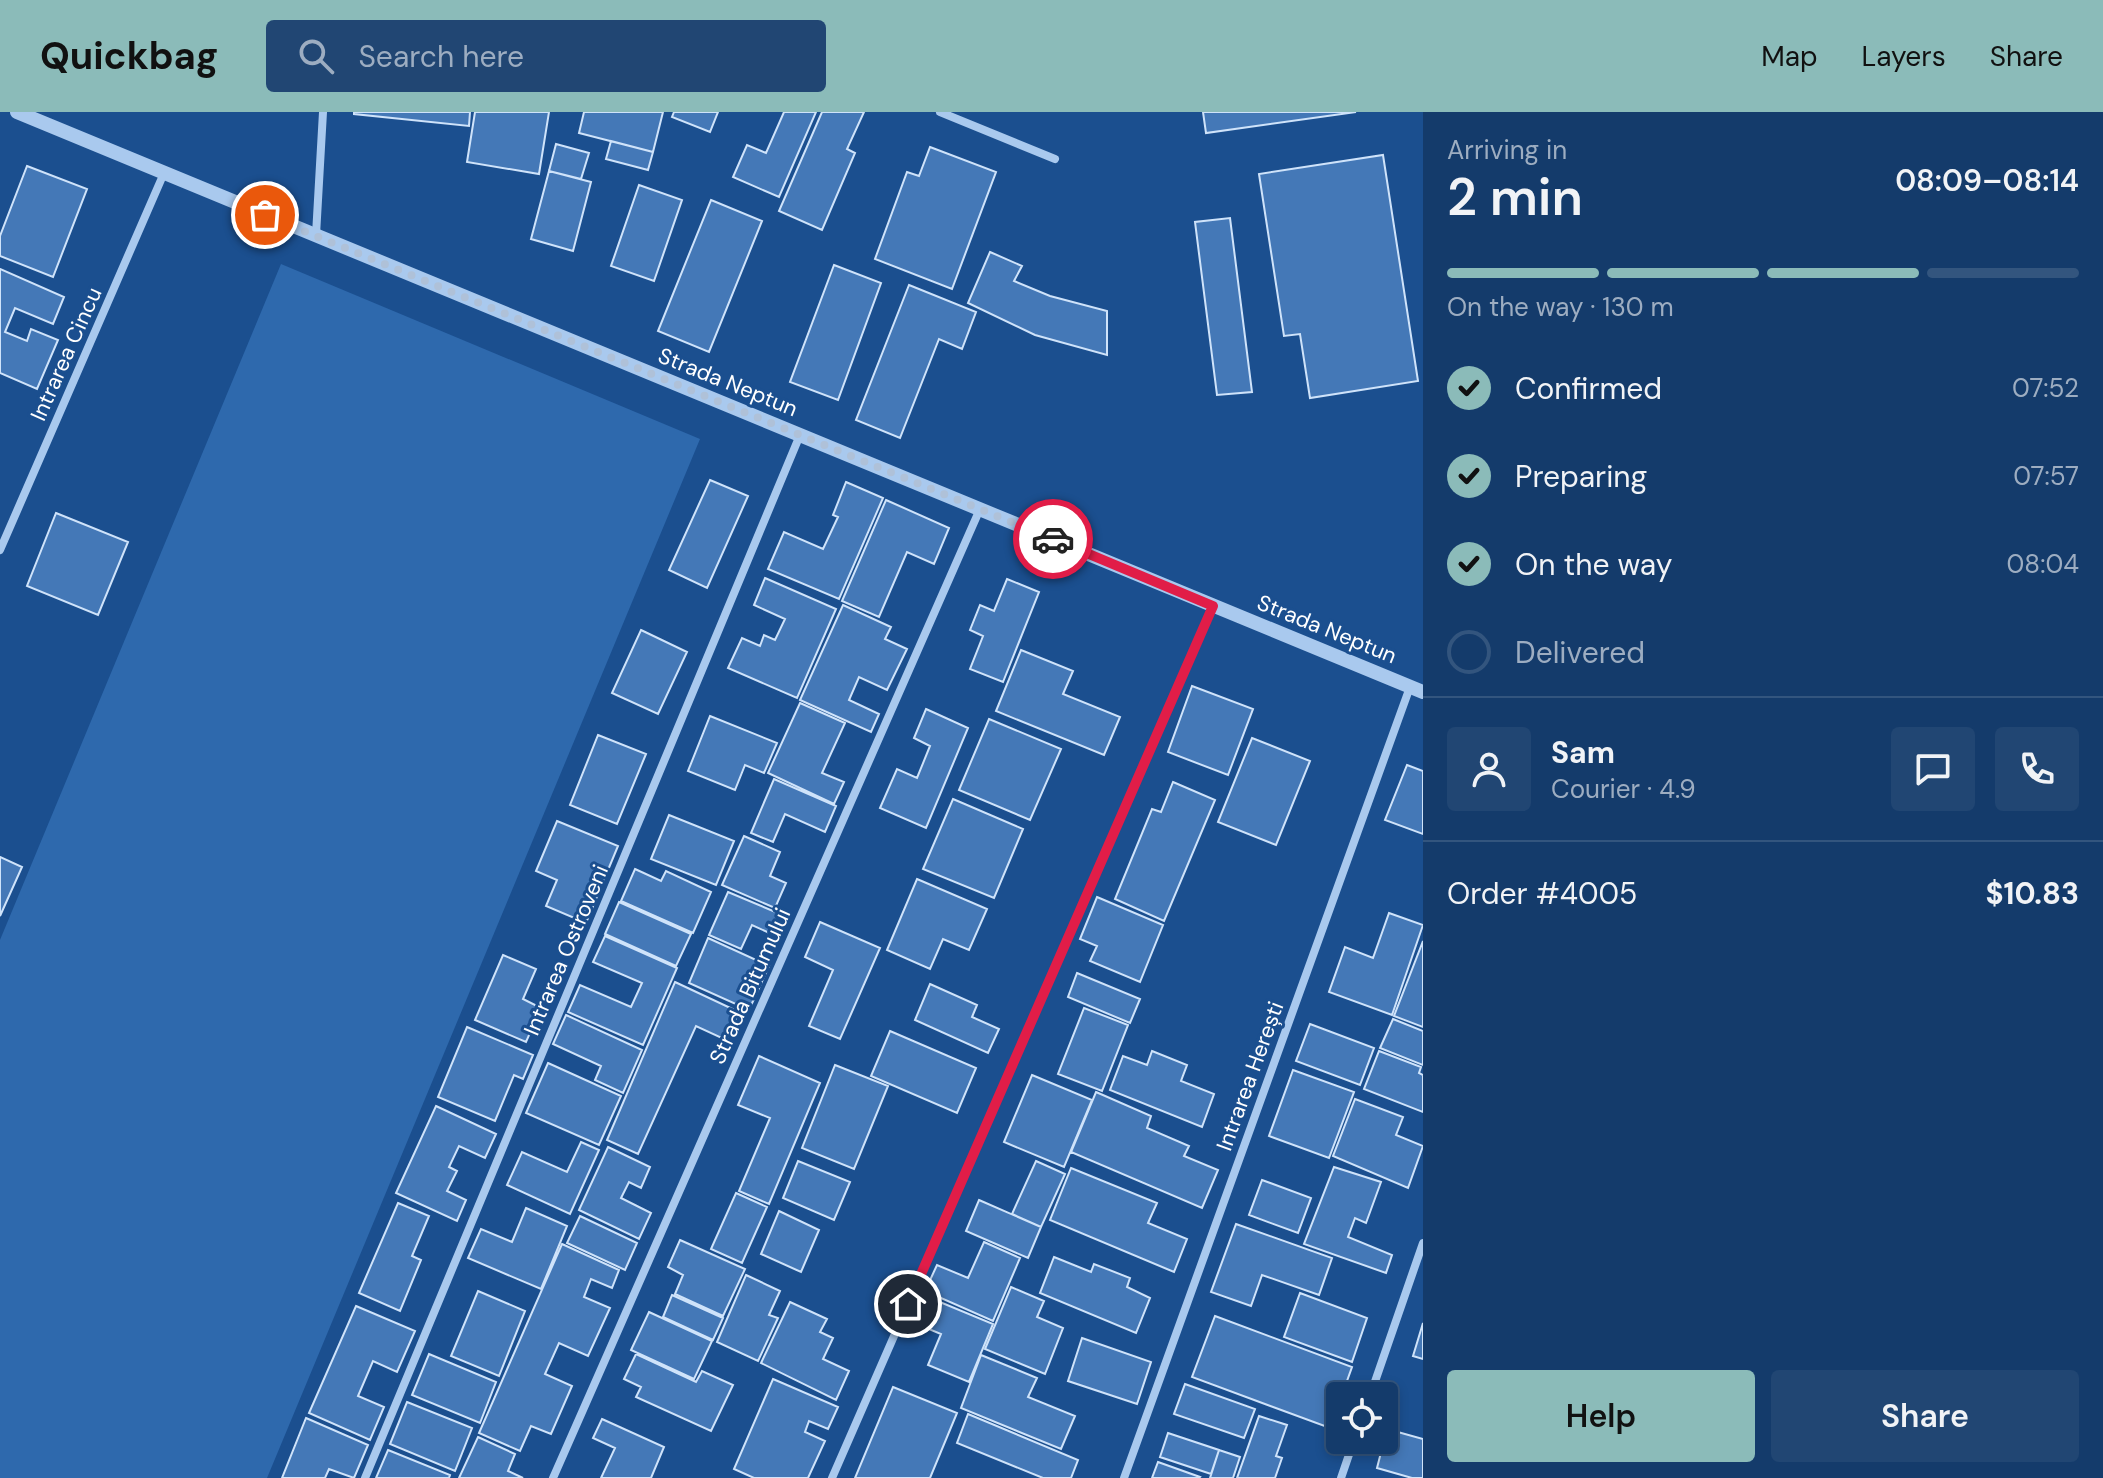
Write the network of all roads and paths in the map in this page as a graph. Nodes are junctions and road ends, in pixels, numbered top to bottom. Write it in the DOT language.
graph roads {
  1 [pos="17,112"];
  2 [pos="323,112"];
  3 [pos="940,112"];
  4 [pos="1055,159"];
  5 [pos="164,173"];
  6 [pos="316,235"];
  7 [pos="800,435"];
  8 [pos="980,509"];
  9 [pos="0,550"];
  10 [pos="1213,606"];
  11 [pos="1416,689"];
  12 [pos="1423,1243"];
  13 [pos="1375,1382"];
  14 [pos="1349,1454"];
  15 [pos="365,1478"];
  16 [pos="553,1478"];
  17 [pos="832,1478"];
  18 [pos="1124,1478"];
  19 [pos="1341,1478"];
  1 -- 5 [label="street, Strada Neptun"];
  2 -- 6 [label="street"];
  3 -- 4 [label="street"];
  5 -- 6 [label="street, Strada Neptun"];
  5 -- 9 [label="street, Intrarea Cincu"];
  6 -- 7 [label="street, Strada Neptun"];
  7 -- 8 [label="street, Strada Neptun"];
  7 -- 15 [label="street, Intrarea Ostroveni"];
  8 -- 10 [label="street, Strada Neptun"];
  8 -- 16 [label="street, Strada Bitumului"];
  10 -- 11 [label="street, Strada Neptun"];
  10 -- 17 [label="street"];
  11 -- 18 [label="street, Intrarea Herești"];
  12 -- 13 [label="street"];
  14 -- 19 [label="street"];
}
